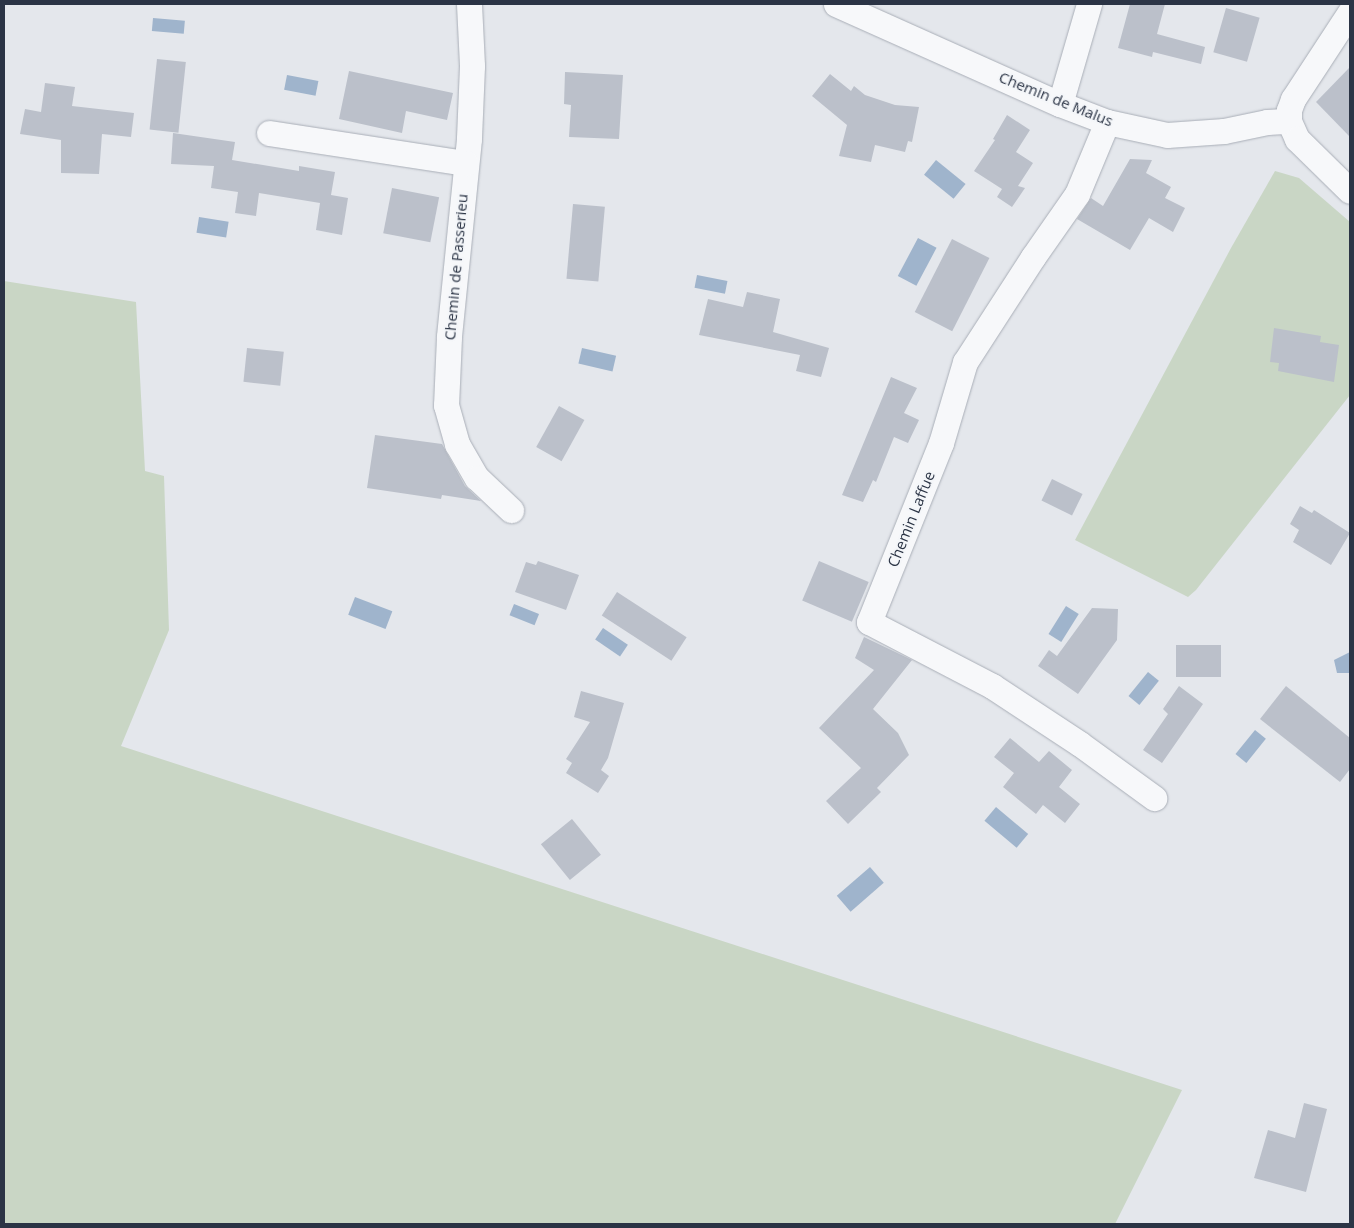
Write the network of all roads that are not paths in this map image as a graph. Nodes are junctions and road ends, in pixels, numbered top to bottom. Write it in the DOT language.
graph roads {
  1 [pos="470,4"];
  2 [pos="836,4"];
  3 [pos="1089,4"];
  4 [pos="1350,12"];
  5 [pos="1060,104"];
  6 [pos="1289,121"];
  7 [pos="1106,122"];
  8 [pos="270,133"];
  9 [pos="466,163"];
  10 [pos="1350,191"];
  11 [pos="511,510"];
  12 [pos="1154,798"];
  1 -- 9 [label="street, Chemin de Passerieu"];
  2 -- 5 [label="street, Chemin de Malus"];
  3 -- 5 [label="street"];
  4 -- 6 [label="street"];
  5 -- 7 [label="street, Chemin de Malus"];
  6 -- 7 [label="street, Chemin de Malus"];
  6 -- 10 [label="street"];
  7 -- 12 [label="street, Chemin Laffue"];
  8 -- 9 [label="street"];
  9 -- 11 [label="street, Chemin de Passerieu"];
}
